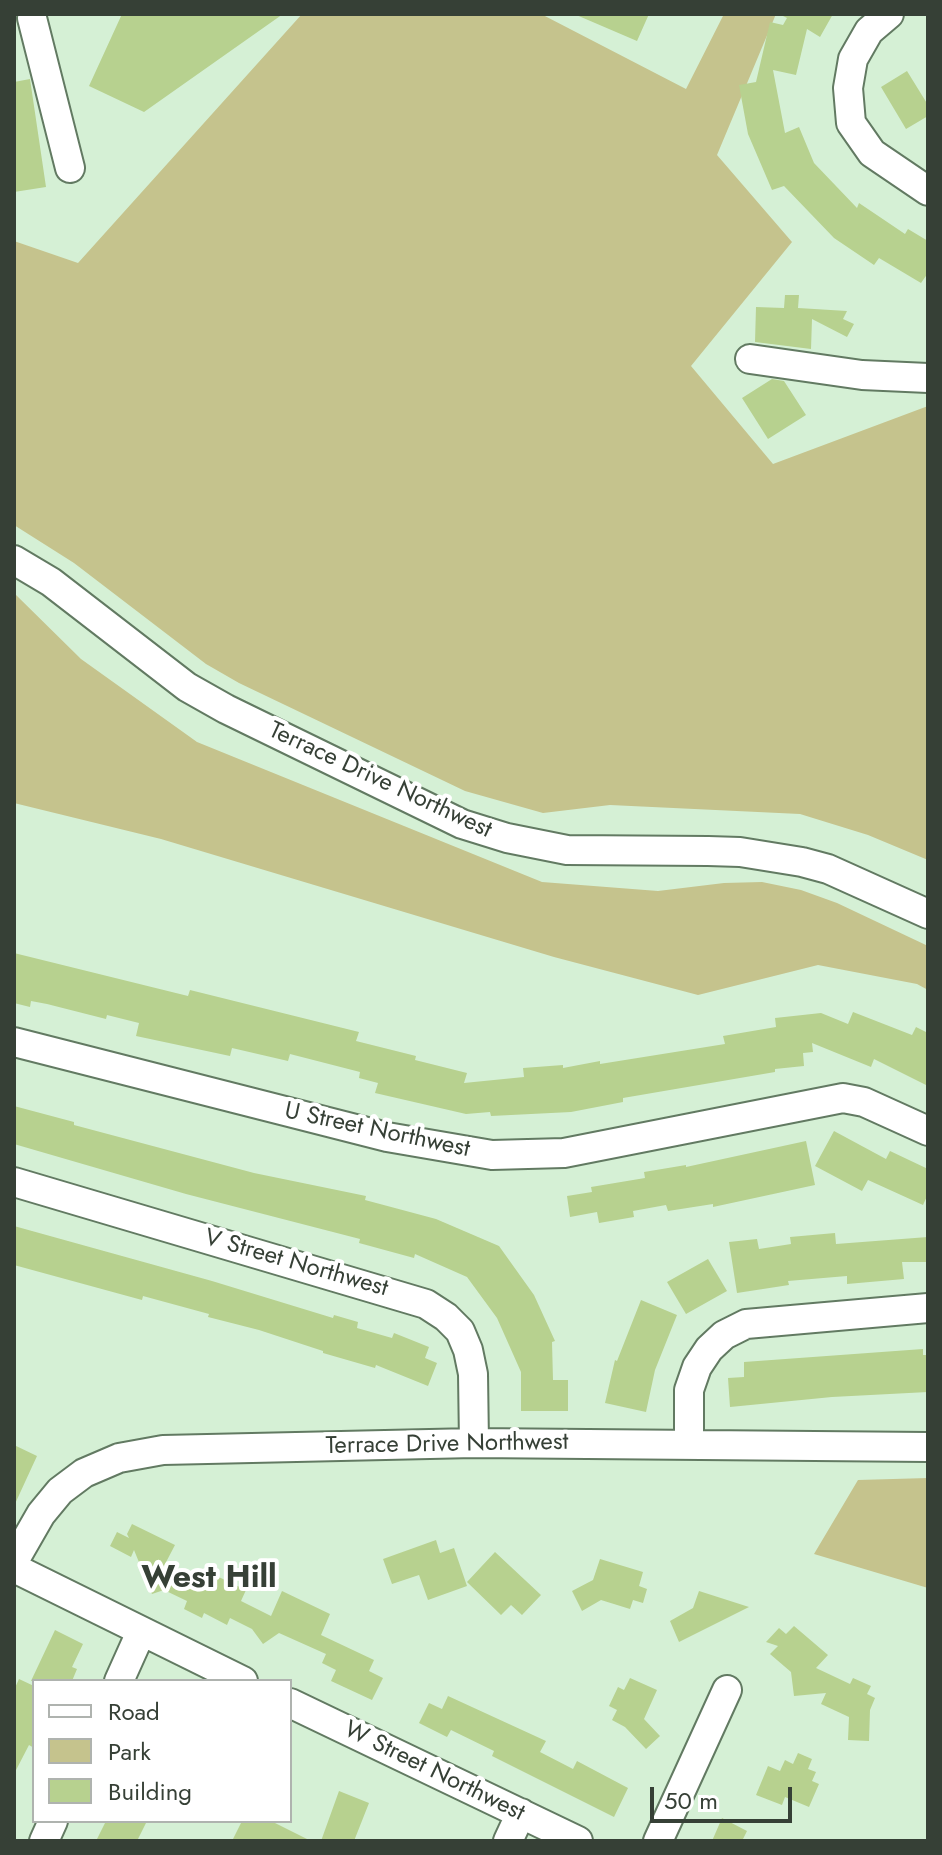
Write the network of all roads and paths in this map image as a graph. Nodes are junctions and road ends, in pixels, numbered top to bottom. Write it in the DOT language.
graph roads {
  1 [pos="889,14"];
  2 [pos="29,18"];
  3 [pos="70,168"];
  4 [pos="928,191"];
  5 [pos="750,359"];
  6 [pos="928,378"];
  7 [pos="14,560"];
  8 [pos="928,914"];
  9 [pos="14,1042"];
  10 [pos="928,1131"];
  11 [pos="14,1182"];
  12 [pos="928,1308"];
  13 [pos="474,1443"];
  14 [pos="689,1443"];
  15 [pos="928,1447"];
  16 [pos="14,1561"];
  17 [pos="14,1568"];
  18 [pos="141,1632"];
  19 [pos="120,1679"];
  20 [pos="239,1679"];
  21 [pos="727,1690"];
  22 [pos="292,1704"];
  23 [pos="521,1813"];
  24 [pos="508,1841"];
  25 [pos="578,1841"];
  26 [pos="658,1841"];
  1 -- 4 [label="street"];
  2 -- 3 [label="street"];
  5 -- 6 [label="street"];
  7 -- 8 [label="street, Terrace Drive Northwest"];
  9 -- 10 [label="street, U Street Northwest"];
  11 -- 13 [label="street, V Street Northwest"];
  12 -- 14 [label="street"];
  13 -- 14 [label="street, Terrace Drive Northwest"];
  13 -- 16 [label="street, Terrace Drive Northwest"];
  14 -- 15 [label="street, Terrace Drive Northwest"];
  17 -- 18 [label="street"];
  18 -- 19 [label="street"];
  18 -- 20 [label="street"];
  21 -- 26 [label="street"];
  22 -- 23 [label="street, W Street Northwest"];
  23 -- 24 [label="street"];
  23 -- 25 [label="street, W Street Northwest"];
}
